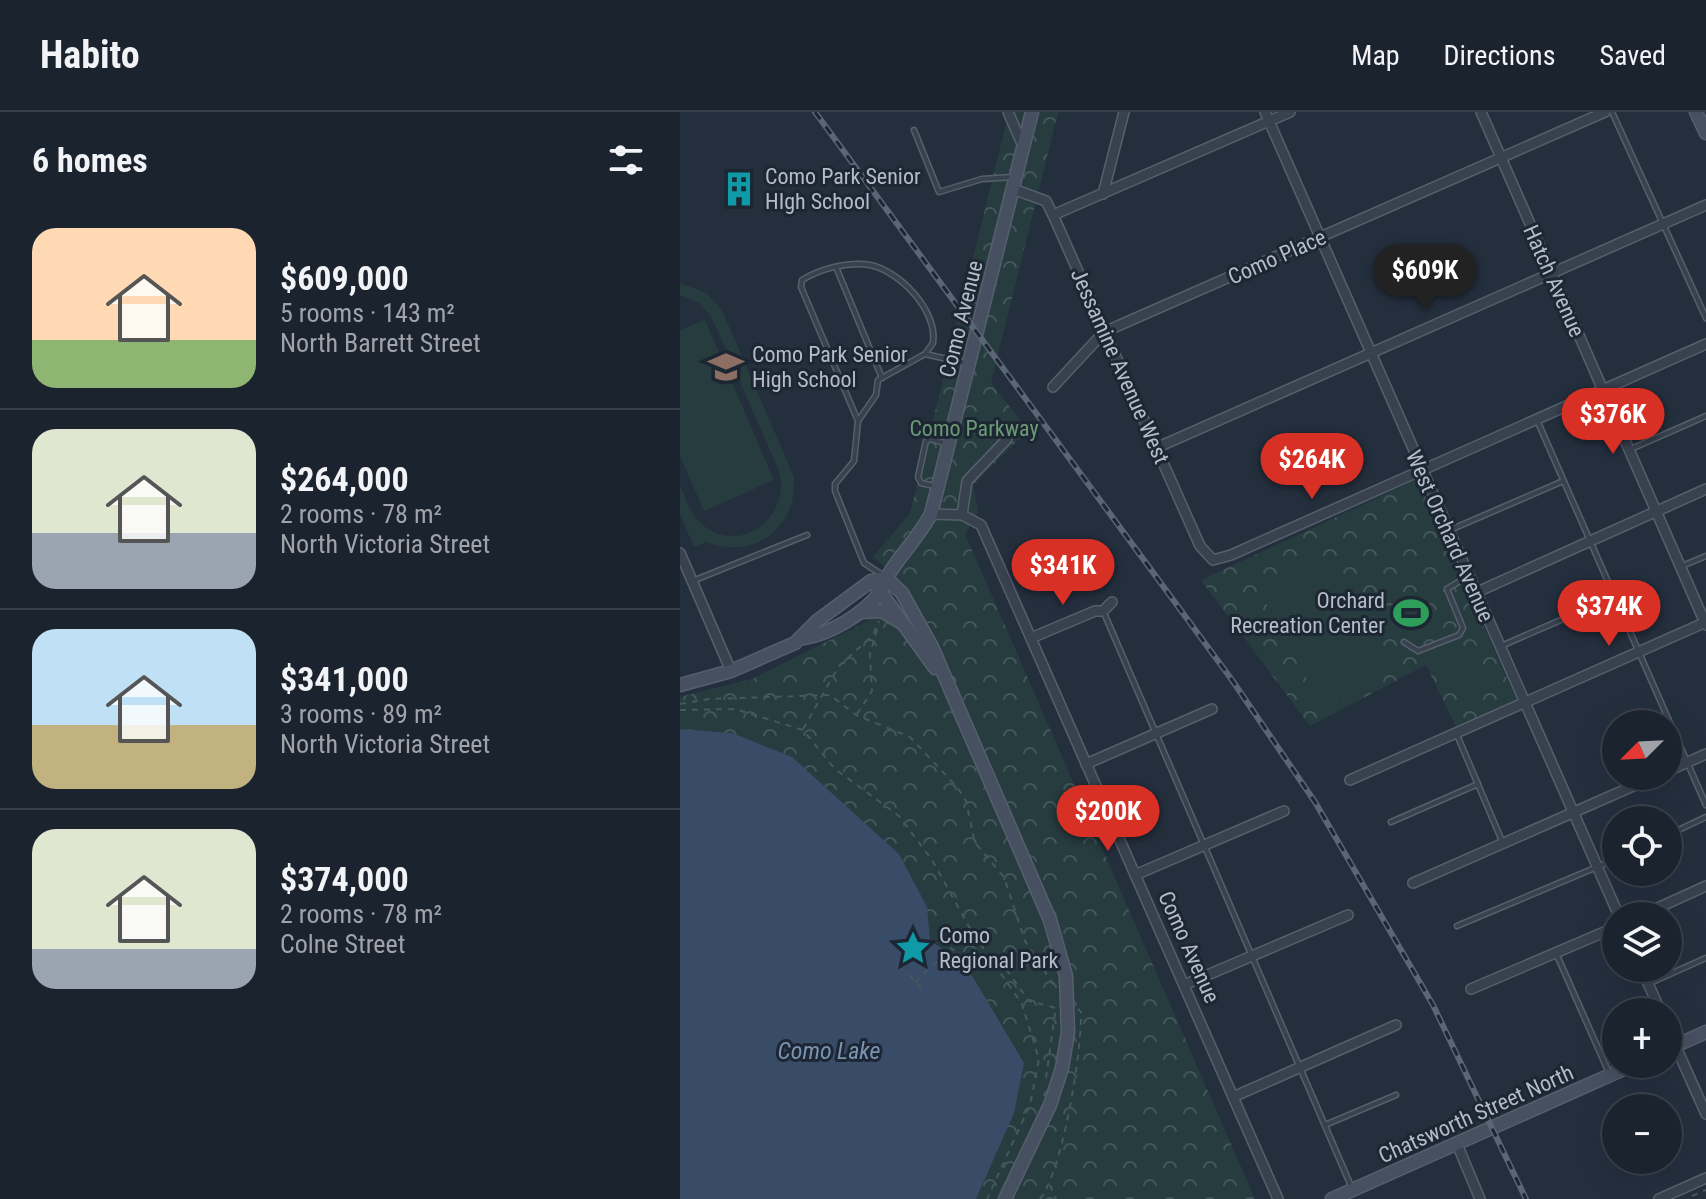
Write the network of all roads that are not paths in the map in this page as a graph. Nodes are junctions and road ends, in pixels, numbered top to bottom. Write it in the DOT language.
graph roads {
  1 [pos="1008,112"];
  2 [pos="1032,112"];
  3 [pos="1124,112"];
  4 [pos="1290,112"];
  5 [pos="1481,112"];
  6 [pos="1605,112"];
  7 [pos="1612,112"];
  8 [pos="1696,112"];
  9 [pos="1267,117"];
  10 [pos="914,130"];
  11 [pos="1706,133"];
  12 [pos="1023,146"];
  13 [pos="1500,157"];
  14 [pos="1014,183"];
  15 [pos="1103,194"];
  16 [pos="1706,205"];
  17 [pos="1053,215"];
  18 [pos="1663,225"];
  19 [pos="1320,239"];
  20 [pos="836,267"];
  21 [pos="1551,275"];
  22 [pos="1706,318"];
  23 [pos="1104,332"];
  24 [pos="1706,344"];
  25 [pos="925,354"];
  26 [pos="1371,354"];
  27 [pos="971,364"];
  28 [pos="882,378"];
  29 [pos="1053,387"];
  30 [pos="1602,389"];
  31 [pos="1706,416"];
  32 [pos="1536,418"];
  33 [pos="858,421"];
  34 [pos="1007,439"];
  35 [pos="950,444"];
  36 [pos="1156,448"];
  37 [pos="1629,450"];
  38 [pos="1421,470"];
  39 [pos="1561,482"];
  40 [pos="938,487"];
  41 [pos="1706,489"];
  42 [pos="1656,511"];
  43 [pos="931,514"];
  44 [pos="962,515"];
  45 [pos="1448,531"];
  46 [pos="807,535"];
  47 [pos="1590,542"];
  48 [pos="680,553"];
  49 [pos="1706,556"];
  50 [pos="1680,567"];
  51 [pos="1468,576"];
  52 [pos="886,578"];
  53 [pos="692,581"];
  54 [pos="871,581"];
  55 [pos="882,591"];
  56 [pos="1475,593"];
  57 [pos="1614,597"];
  58 [pos="1112,602"];
  59 [pos="1103,611"];
  60 [pos="854,614"];
  61 [pos="1706,623"];
  62 [pos="908,628"];
  63 [pos="804,638"];
  64 [pos="1031,638"];
  65 [pos="1404,642"];
  66 [pos="1499,647"];
  67 [pos="1639,652"];
  68 [pos="731,671"];
  69 [pos="942,677"];
  70 [pos="680,685"];
  71 [pos="1524,703"];
  72 [pos="1212,709"];
  73 [pos="1456,733"];
  74 [pos="1154,735"];
  75 [pos="1706,754"];
  76 [pos="1687,762"];
  77 [pos="1086,764"];
  78 [pos="1682,764"];
  79 [pos="1350,780"];
  80 [pos="1478,784"];
  81 [pos="1625,790"];
  82 [pos="1706,805"];
  83 [pos="1284,811"];
  84 [pos="1573,813"];
  85 [pos="1706,817"];
  86 [pos="1391,822"];
  87 [pos="1682,828"];
  88 [pos="1503,843"];
  89 [pos="1204,846"];
  90 [pos="1602,866"];
  91 [pos="1598,868"];
  92 [pos="1135,875"];
  93 [pos="1413,883"];
  94 [pos="1706,886"];
  95 [pos="1613,902"];
  96 [pos="1671,902"];
  97 [pos="1348,915"];
  98 [pos="1457,926"];
  99 [pos="1602,933"];
  100 [pos="1556,953"];
  101 [pos="1252,957"];
  102 [pos="1706,958"];
  103 [pos="1648,984"];
  104 [pos="1184,985"];
  105 [pos="1471,989"];
  106 [pos="1654,998"];
  107 [pos="1396,1025"];
  108 [pos="1706,1032"];
  109 [pos="1682,1043"];
  110 [pos="1602,1057"];
  111 [pos="1682,1066"];
  112 [pos="1300,1068"];
  113 [pos="1603,1078"];
  114 [pos="1396,1095"];
  115 [pos="1233,1097"];
  116 [pos="1705,1109"];
  117 [pos="1325,1125"];
  118 [pos="1457,1144"];
  119 [pos="1706,1178"];
  120 [pos="1353,1190"];
  121 [pos="1002,1194"];
  122 [pos="1278,1199"];
  123 [pos="1332,1199"];
  124 [pos="1480,1199"];
  125 [pos="1659,1199"];
  1 -- 12 [label="street"];
  2 -- 12 [label="street, Como Avenue"];
  3 -- 15 [label="street"];
  4 -- 9 [label="street"];
  5 -- 13 [label="street, Hatch Avenue"];
  6 -- 13 [label="street, Como Place"];
  7 -- 18 [label="lane"];
  8 -- 11 [label="street"];
  9 -- 15 [label="street"];
  9 -- 19 [label="street, West Orchard Avenue"];
  10 -- 14 [label="lane"];
  12 -- 14 [label="street, Como Avenue"];
  13 -- 19 [label="street, Como Place"];
  13 -- 21 [label="street, Hatch Avenue"];
  14 -- 17 [label="street, Jessamine Avenue West"];
  14 -- 27 [label="street, Como Avenue"];
  15 -- 17 [label="street"];
  16 -- 18 [label="street"];
  17 -- 23 [label="street, Jessamine Avenue West"];
  18 -- 21 [label="street"];
  18 -- 22 [label="lane"];
  19 -- 23 [label="street, Como Place"];
  19 -- 26 [label="street, West Orchard Avenue"];
  20 -- 25 [label="lane"];
  20 -- 28 [label="lane"];
  20 -- 33 [label="lane"];
  21 -- 26 [label="street"];
  21 -- 30 [label="street, Hatch Avenue"];
  23 -- 29 [label="street, Como Place"];
  23 -- 36 [label="street, Jessamine Avenue West"];
  24 -- 30 [label="street"];
  25 -- 27 [label="lane"];
  25 -- 28 [label="lane"];
  26 -- 36 [label="street"];
  26 -- 38 [label="street, West Orchard Avenue"];
  27 -- 35 [label="street, Como Avenue"];
  28 -- 33 [label="lane"];
  30 -- 32 [label="street"];
  30 -- 37 [label="street, Hatch Avenue"];
  31 -- 37 [label="lane"];
  32 -- 38 [label="street"];
  32 -- 39 [label="lane"];
  33 -- 52 [label="lane"];
  34 -- 44 [label="street"];
  35 -- 40 [label="street, Como Avenue"];
  35 -- 40 [label="lane"];
  36 -- 38 [label="street, Jessamine Avenue West"];
  37 -- 42 [label="street, Hatch Avenue"];
  38 -- 45 [label="street, West Orchard Avenue"];
  39 -- 45 [label="lane"];
  39 -- 47 [label="lane"];
  40 -- 43 [label="street, Como Avenue"];
  41 -- 42 [label="street"];
  42 -- 47 [label="street"];
  42 -- 50 [label="street, Hatch Avenue"];
  43 -- 44 [label="street"];
  43 -- 52 [label="street, Como Avenue"];
  44 -- 64 [label="street, Como Avenue"];
  45 -- 51 [label="street, West Orchard Avenue"];
  46 -- 53 [label="lane"];
  47 -- 56 [label="street"];
  47 -- 57 [label="lane"];
  48 -- 53 [label="street"];
  49 -- 50 [label="lane"];
  50 -- 61 [label="street, Hatch Avenue"];
  51 -- 56 [label="street, West Orchard Avenue"];
  51 -- 65 [label="lane"];
  52 -- 54 [label="street"];
  52 -- 55 [label="street"];
  52 -- 69 [label="street"];
  53 -- 68 [label="street"];
  54 -- 55 [label="street"];
  54 -- 63 [label="street"];
  55 -- 60 [label="street"];
  55 -- 62 [label="street"];
  56 -- 66 [label="street, West Orchard Avenue"];
  57 -- 66 [label="lane"];
  57 -- 67 [label="lane"];
  58 -- 59 [label="street"];
  59 -- 64 [label="street"];
  59 -- 74 [label="lane"];
  60 -- 62 [label="street"];
  60 -- 63 [label="street"];
  61 -- 67 [label="street"];
  62 -- 69 [label="street"];
  63 -- 68 [label="street"];
  64 -- 77 [label="street, Como Avenue"];
  66 -- 71 [label="street, West Orchard Avenue"];
  67 -- 71 [label="street"];
  67 -- 76 [label="lane"];
  68 -- 70 [label="street"];
  69 -- 121 [label="street"];
  71 -- 73 [label="street"];
  71 -- 84 [label="street, West Orchard Avenue"];
  72 -- 74 [label="street"];
  73 -- 79 [label="street"];
  73 -- 80 [label="lane"];
  74 -- 77 [label="street"];
  74 -- 89 [label="lane"];
  75 -- 76 [label="street"];
  76 -- 78 [label="street"];
  76 -- 82 [label="lane"];
  77 -- 92 [label="street, Como Avenue"];
  80 -- 86 [label="lane"];
  80 -- 88 [label="lane"];
  81 -- 84 [label="street"];
  83 -- 89 [label="street"];
  84 -- 88 [label="street"];
  84 -- 91 [label="street, West Orchard Avenue"];
  85 -- 87 [label="lane"];
  88 -- 93 [label="street"];
  89 -- 92 [label="street"];
  89 -- 101 [label="lane"];
  90 -- 91 [label="lane"];
  91 -- 95 [label="street, West Orchard Avenue"];
  91 -- 98 [label="lane"];
  92 -- 104 [label="street, Como Avenue"];
  94 -- 96 [label="street"];
  97 -- 101 [label="street"];
  99 -- 100 [label="street"];
  100 -- 105 [label="street"];
  100 -- 110 [label="lane"];
  101 -- 104 [label="street"];
  101 -- 112 [label="lane"];
  102 -- 103 [label="lane"];
  103 -- 106 [label="street"];
  104 -- 115 [label="street, Como Avenue"];
  107 -- 112 [label="street"];
  108 -- 109 [label="street"];
  111 -- 116 [label="street"];
  112 -- 115 [label="street"];
  112 -- 117 [label="lane"];
  113 -- 118 [label="street, Chatsworth Street North"];
  114 -- 117 [label="lane"];
  115 -- 122 [label="street, Como Avenue"];
  117 -- 120 [label="lane"];
  118 -- 120 [label="street, Chatsworth Street North"];
  118 -- 124 [label="street"];
  119 -- 125 [label="street"];
  120 -- 123 [label="street, Chatsworth Street North"];
}
